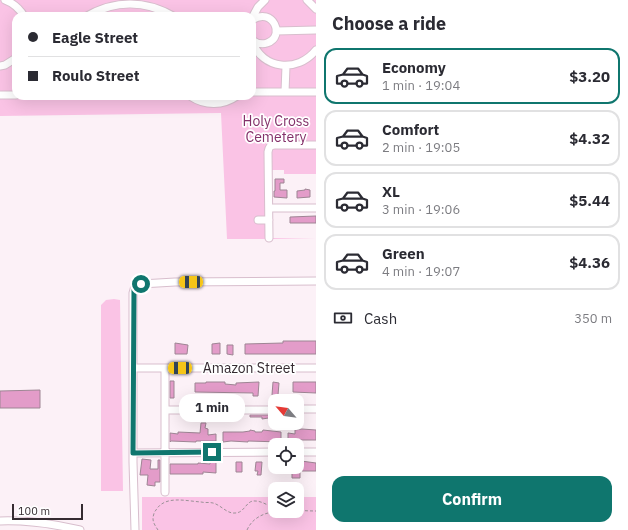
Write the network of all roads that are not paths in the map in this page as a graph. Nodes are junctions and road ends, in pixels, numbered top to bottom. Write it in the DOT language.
graph roads {
  1 [pos="5,0"];
  2 [pos="265,0"];
  3 [pos="307,0"];
  4 [pos="316,9"];
  5 [pos="22,12"];
  6 [pos="95,12"];
  7 [pos="166,12"];
  8 [pos="256,12"];
  9 [pos="256,17"];
  10 [pos="316,30"];
  11 [pos="276,31"];
  12 [pos="256,42"];
  13 [pos="256,48"];
  14 [pos="316,50"];
  15 [pos="12,61"];
  16 [pos="0,66"];
  17 [pos="286,66"];
  18 [pos="256,92"];
  19 [pos="285,92"];
  20 [pos="316,92"];
  21 [pos="0,95"];
  22 [pos="12,95"];
  23 [pos="197,100"];
  24 [pos="228,100"];
  25 [pos="316,145"];
  26 [pos="273,208"];
  27 [pos="316,208"];
  28 [pos="258,220"];
  29 [pos="269,220"];
  30 [pos="269,238"];
  31 [pos="316,281"];
  32 [pos="133,368"];
  33 [pos="165,368"];
  34 [pos="316,368"];
  35 [pos="316,409"];
  36 [pos="165,410"];
  37 [pos="268,410"];
  38 [pos="304,410"];
  39 [pos="268,452"];
  40 [pos="304,452"];
  41 [pos="316,452"];
  42 [pos="133,453"];
  43 [pos="165,453"];
  44 [pos="165,492"];
  45 [pos="0,521"];
  46 [pos="80,530"];
  47 [pos="135,530"];
  1 -- 5 [label="street"];
  2 -- 8 [label="street"];
  3 -- 4 [label="street"];
  6 -- 7 [label="street"];
  9 -- 11 [label="street"];
  10 -- 11 [label="street"];
  11 -- 12 [label="street"];
  13 -- 17 [label="street"];
  14 -- 17 [label="street"];
  15 -- 16 [label="street"];
  17 -- 19 [label="street"];
  18 -- 19 [label="street"];
  19 -- 20 [label="street"];
  21 -- 22 [label="street"];
  23 -- 24 [label="street"];
  25 -- 29 [label="street"];
  26 -- 27 [label="street"];
  28 -- 29 [label="street"];
  29 -- 30 [label="street"];
  31 -- 32 [label="street"];
  32 -- 33 [label="street, Amazon Street"];
  32 -- 42 [label="street"];
  33 -- 34 [label="street, Amazon Street"];
  33 -- 36 [label="street"];
  35 -- 38 [label="street"];
  36 -- 37 [label="street"];
  36 -- 43 [label="street"];
  39 -- 43 [label="street"];
  40 -- 41 [label="street"];
  42 -- 43 [label="street"];
  42 -- 47 [label="street"];
  43 -- 44 [label="street"];
  45 -- 46 [label="street"];
}
